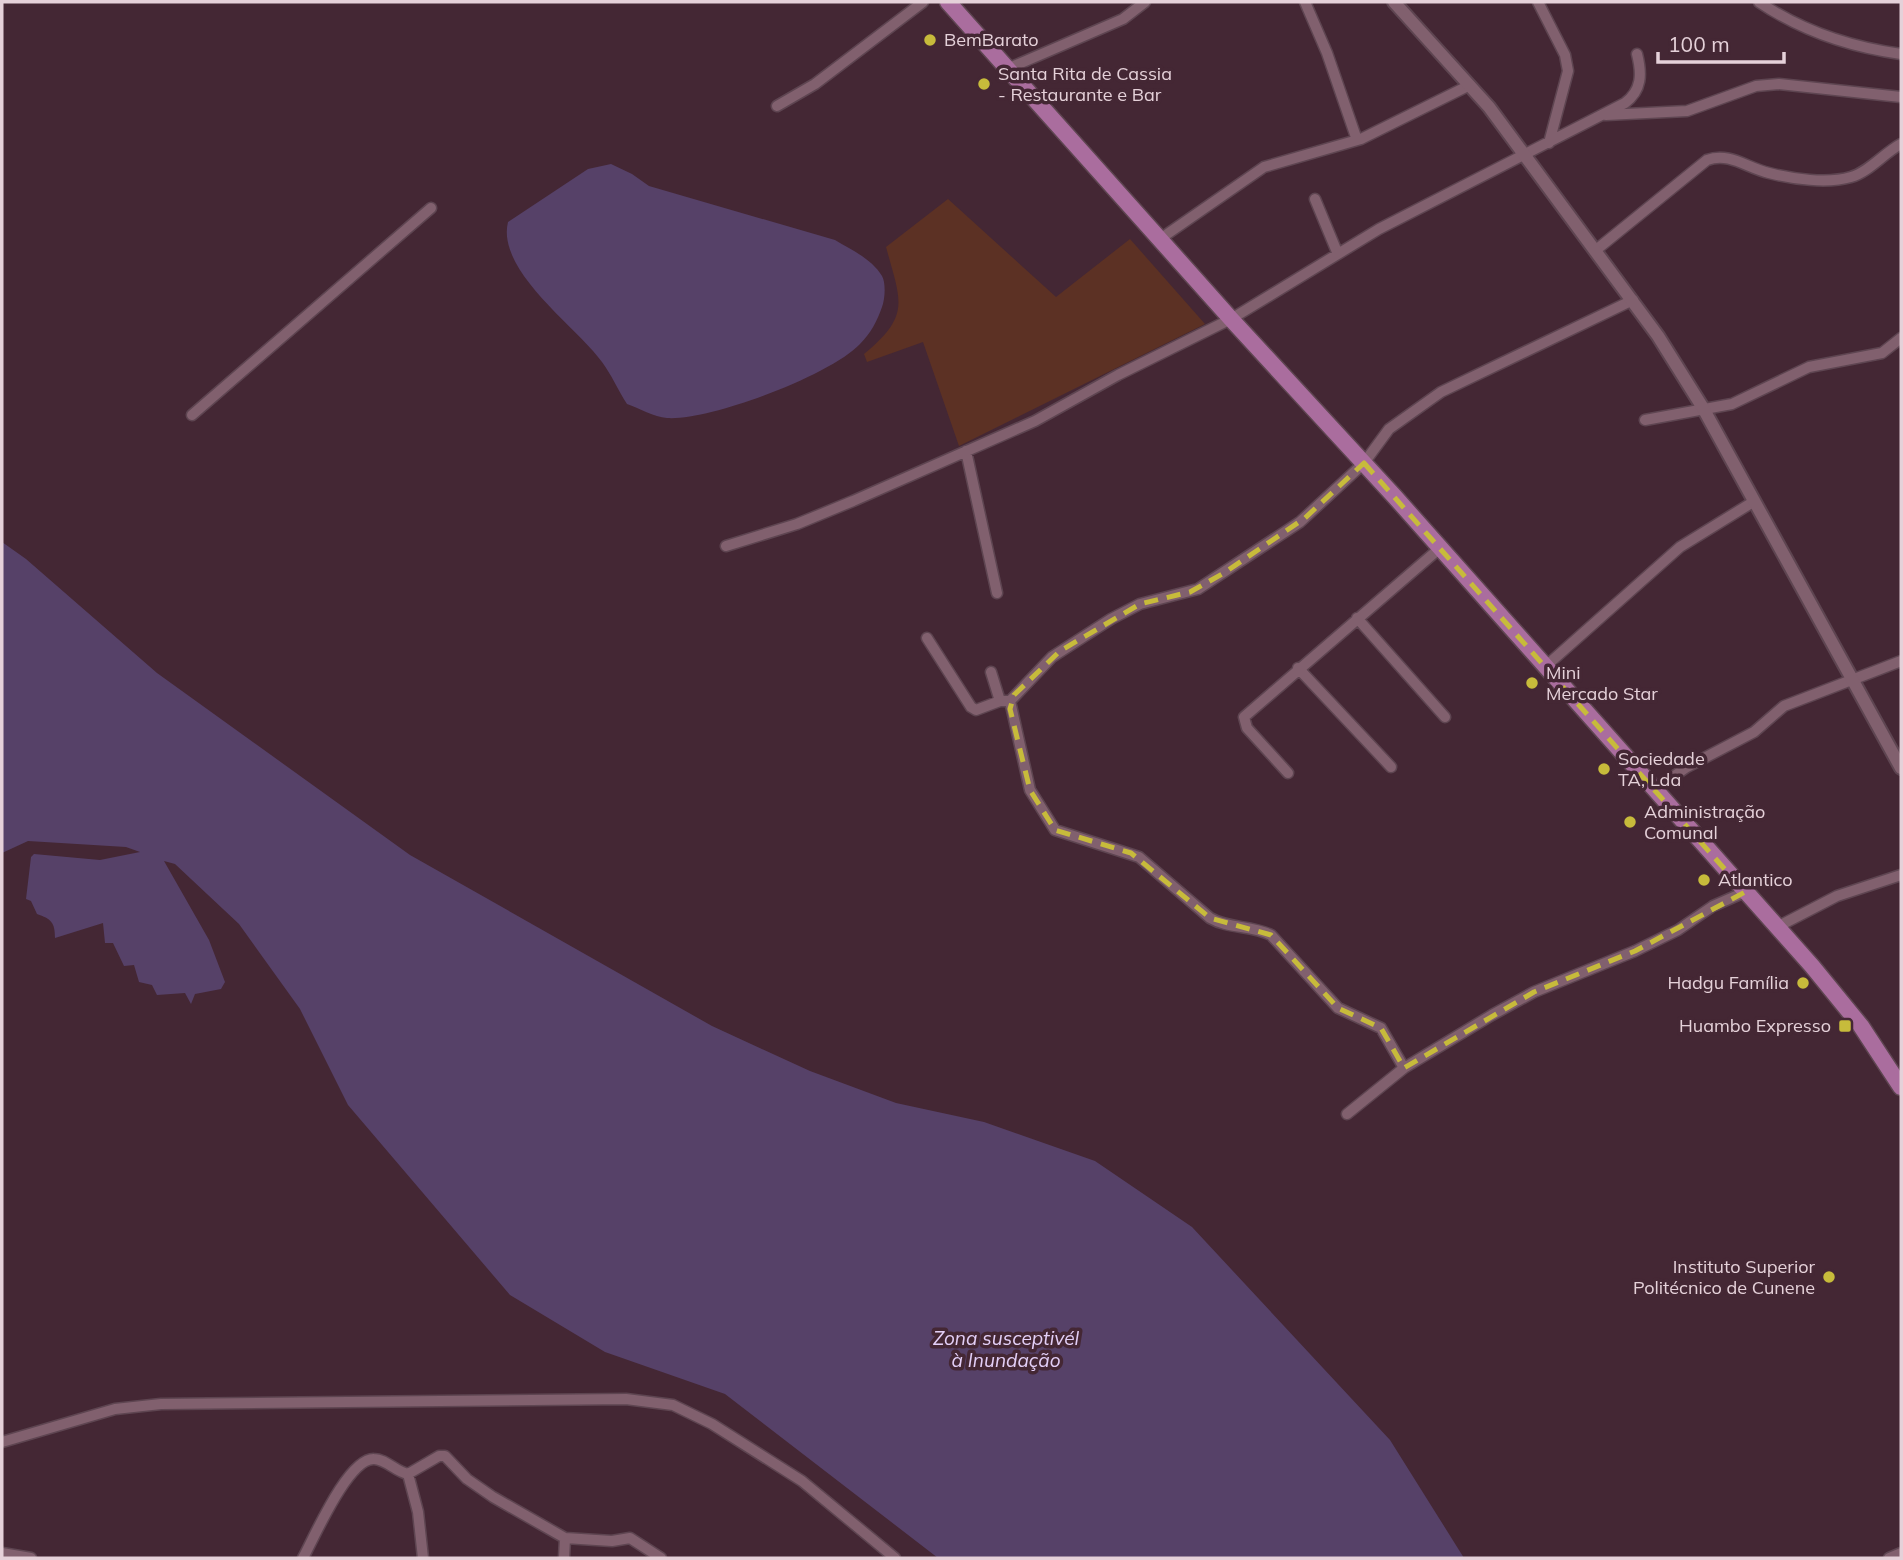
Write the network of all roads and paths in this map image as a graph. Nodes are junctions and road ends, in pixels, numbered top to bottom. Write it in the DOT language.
graph roads {
  1 [pos="923,2"];
  2 [pos="948,2"];
  3 [pos="1145,2"];
  4 [pos="1305,2"];
  5 [pos="1394,2"];
  6 [pos="1538,2"];
  7 [pos="1759,2"];
  8 [pos="1637,54"];
  9 [pos="1901,54"];
  10 [pos="1007,69"];
  11 [pos="1470,85"];
  12 [pos="1901,97"];
  13 [pos="777,106"];
  14 [pos="1602,115"];
  15 [pos="1357,140"];
  16 [pos="1549,143"];
  17 [pos="1901,144"];
  18 [pos="1524,157"];
  19 [pos="1315,200"];
  20 [pos="431,208"];
  21 [pos="1160,239"];
  22 [pos="1596,250"];
  23 [pos="1337,252"];
  24 [pos="1633,300"];
  25 [pos="1231,318"];
  26 [pos="1901,338"];
  27 [pos="1895,352"];
  28 [pos="1703,408"];
  29 [pos="192,415"];
  30 [pos="1645,420"];
  31 [pos="966,451"];
  32 [pos="1364,463"];
  33 [pos="1753,502"];
  34 [pos="726,546"];
  35 [pos="1440,548"];
  36 [pos="997,593"];
  37 [pos="1357,618"];
  38 [pos="927,638"];
  39 [pos="1901,661"];
  40 [pos="1546,666"];
  41 [pos="1298,668"];
  42 [pos="990,672"];
  43 [pos="1851,680"];
  44 [pos="1005,701"];
  45 [pos="1446,718"];
  46 [pos="1391,767"];
  47 [pos="1901,768"];
  48 [pos="1288,773"];
  49 [pos="1654,790"];
  50 [pos="1901,875"];
  51 [pos="1745,892"];
  52 [pos="1777,927"];
  53 [pos="1404,1068"];
  54 [pos="1901,1087"];
  55 [pos="1347,1114"];
  56 [pos="2,1442"];
  57 [pos="408,1474"];
  58 [pos="565,1538"];
  59 [pos="2,1553"];
  60 [pos="1901,1553"];
  61 [pos="31,1558"];
  62 [pos="303,1558"];
  63 [pos="423,1558"];
  64 [pos="564,1558"];
  65 [pos="661,1558"];
  66 [pos="895,1558"];
  67 [pos="1889,1558"];
  1 -- 13 [label="street"];
  2 -- 10 [label="main road"];
  3 -- 10 [label="street"];
  4 -- 15 [label="street"];
  5 -- 11 [label="street"];
  6 -- 16 [label="street"];
  7 -- 9 [label="street"];
  8 -- 14 [label="street"];
  10 -- 21 [label="main road"];
  11 -- 15 [label="street"];
  11 -- 18 [label="street"];
  12 -- 14 [label="street"];
  14 -- 16 [label="street"];
  15 -- 21 [label="street"];
  16 -- 18 [label="street"];
  17 -- 22 [label="street"];
  18 -- 22 [label="street"];
  18 -- 23 [label="street"];
  19 -- 23 [label="street"];
  20 -- 29 [label="street"];
  21 -- 25 [label="main road"];
  22 -- 24 [label="street"];
  23 -- 25 [label="street"];
  24 -- 28 [label="street"];
  24 -- 32 [label="street"];
  25 -- 31 [label="street"];
  25 -- 32 [label="main road"];
  26 -- 27 [label="street"];
  27 -- 28 [label="street"];
  28 -- 30 [label="street"];
  28 -- 33 [label="street"];
  31 -- 34 [label="street"];
  31 -- 36 [label="street"];
  32 -- 35 [label="main road"];
  32 -- 44 [label="street"];
  33 -- 40 [label="street"];
  33 -- 43 [label="street"];
  35 -- 37 [label="street"];
  35 -- 40 [label="main road"];
  37 -- 41 [label="street"];
  37 -- 45 [label="street"];
  38 -- 44 [label="street"];
  39 -- 43 [label="street"];
  40 -- 49 [label="main road"];
  41 -- 46 [label="street"];
  41 -- 48 [label="street"];
  42 -- 44 [label="street"];
  43 -- 47 [label="street"];
  43 -- 49 [label="street"];
  44 -- 53 [label="street"];
  49 -- 51 [label="main road"];
  50 -- 52 [label="street"];
  51 -- 52 [label="main road"];
  51 -- 53 [label="street"];
  52 -- 54 [label="main road"];
  53 -- 55 [label="street"];
  56 -- 66 [label="street"];
  57 -- 58 [label="street"];
  57 -- 62 [label="street"];
  57 -- 63 [label="street"];
  58 -- 64 [label="street"];
  58 -- 65 [label="street"];
  59 -- 61 [label="street"];
  60 -- 67 [label="street"];
}
